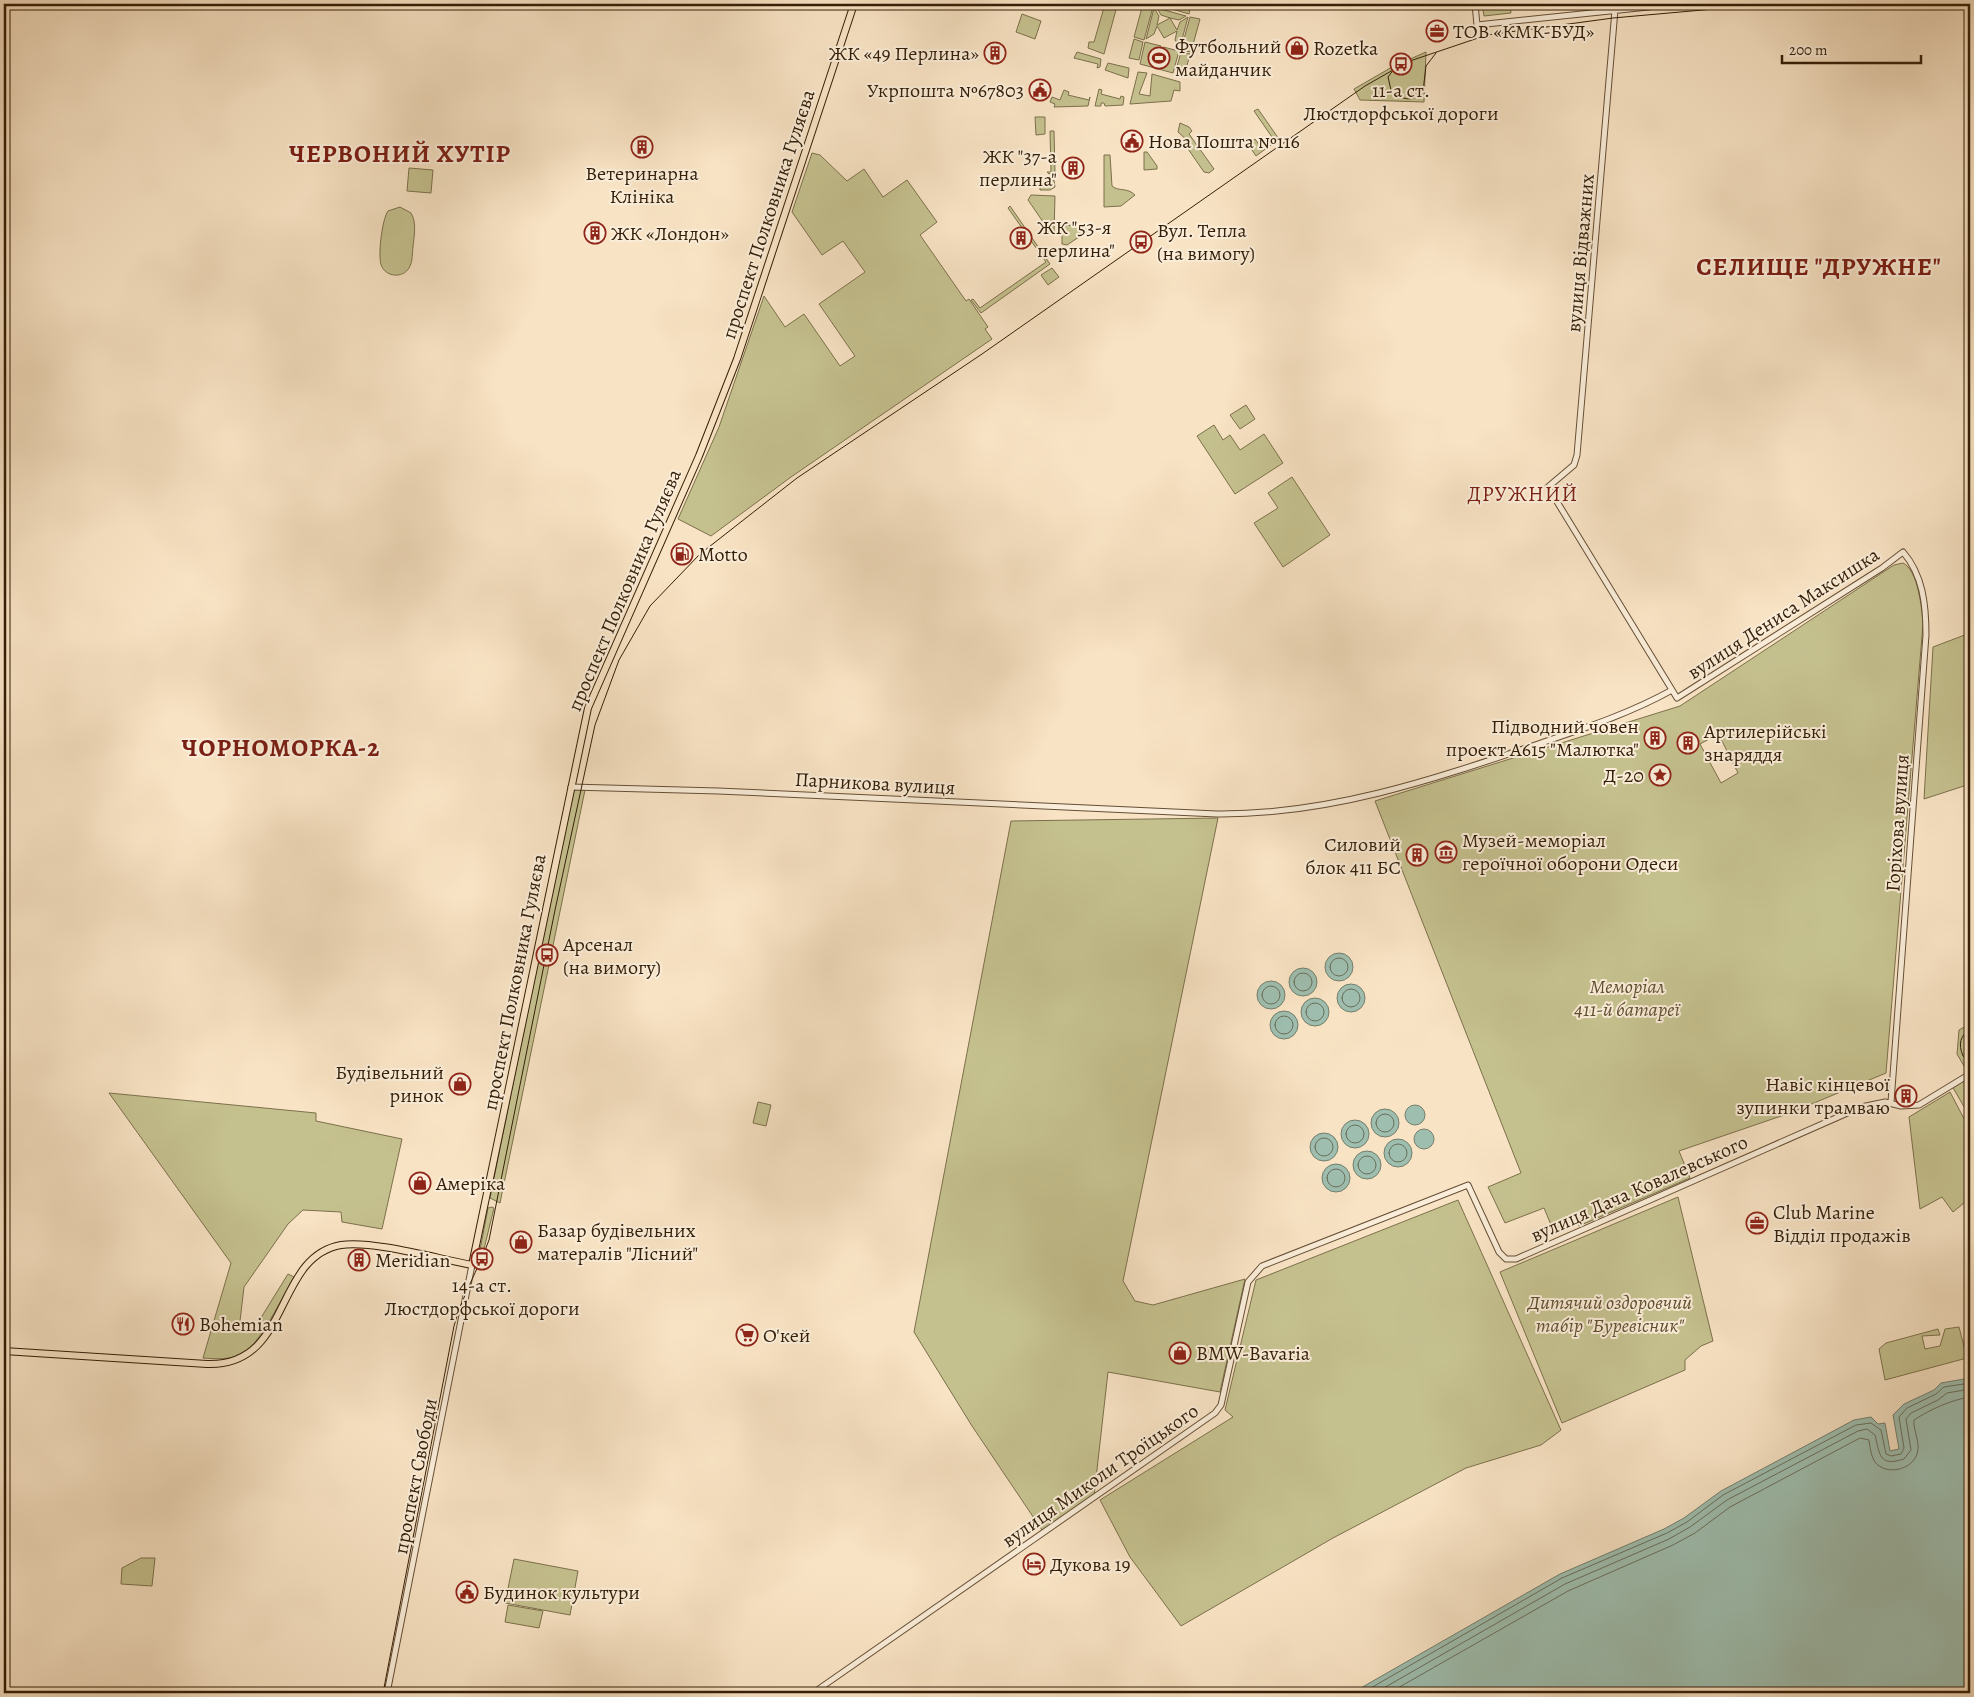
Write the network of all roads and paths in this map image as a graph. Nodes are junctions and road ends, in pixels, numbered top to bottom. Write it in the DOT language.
graph roads {
  1 [pos="854,4"];
  2 [pos="1475,4"];
  3 [pos="1677,4"];
  4 [pos="1615,10"];
  5 [pos="1903,552"];
  6 [pos="1672,690"];
  7 [pos="571,787"];
  8 [pos="1177,813"];
  9 [pos="1970,1074"];
  10 [pos="1891,1102"];
  11 [pos="1468,1185"];
  12 [pos="472,1265"];
  13 [pos="4,1351"];
  14 [pos="387,1693"];
  15 [pos="813,1693"];
  1 -- 7 [label="main road, проспект Полковника Гуляєва"];
  2 -- 4 [label="street"];
  3 -- 4 [label="street"];
  4 -- 6 [label="street, вулиця Відважних"];
  5 -- 6 [label="street, вулиця Дениса Максишка"];
  5 -- 10 [label="street, Горіхова вулиця"];
  6 -- 8 [label="street, вулиця Дениса Максишка"];
  7 -- 8 [label="street, Парникова вулиця"];
  7 -- 12 [label="main road, проспект Полковника Гуляєва"];
  9 -- 10 [label="street, вулиця Дача Ковалевського"];
  10 -- 11 [label="street, вулиця Дача Ковалевського"];
  11 -- 15 [label="street, вулиця Миколи Троїцького"];
  12 -- 13 [label="main road"];
  12 -- 14 [label="street, проспект Свободи"];
}
